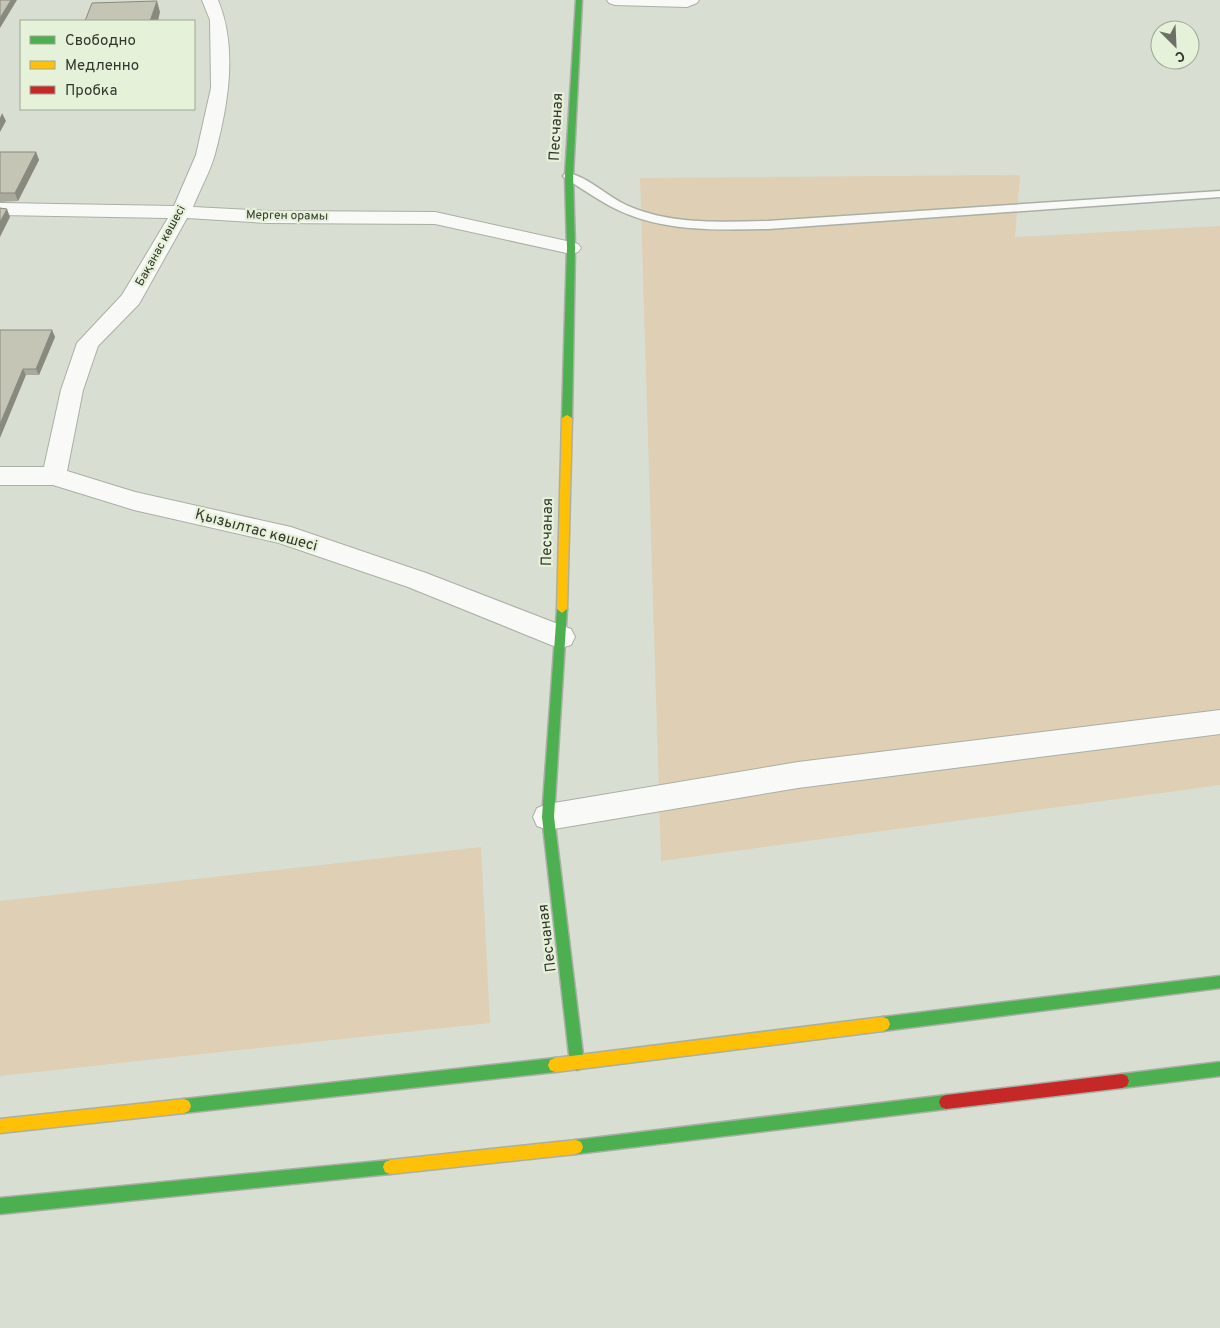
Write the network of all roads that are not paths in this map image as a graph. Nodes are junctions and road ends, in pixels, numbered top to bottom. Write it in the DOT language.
graph roads {
  1 [pos="210,0"];
  2 [pos="579,0"];
  3 [pos="615,0"];
  4 [pos="691,0"];
  5 [pos="570,176"];
  6 [pos="1220,194"];
  7 [pos="0,209"];
  8 [pos="181,212"];
  9 [pos="570,248"];
  10 [pos="0,476"];
  11 [pos="54,476"];
  12 [pos="561,636"];
  13 [pos="1220,722"];
  14 [pos="548,817"];
  15 [pos="1220,982"];
  16 [pos="577,1063"];
  17 [pos="1220,1069"];
  18 [pos="0,1126"];
  19 [pos="0,1206"];
  1 -- 8 [label="street, Бақанас көшесі"];
  2 -- 5 [label="main road, Песчаная"];
  3 -- 4 [label="street"];
  5 -- 6 [label="lane"];
  5 -- 9 [label="main road, Песчаная"];
  7 -- 8 [label="street, Мерген орамы"];
  8 -- 9 [label="street, Мерген орамы"];
  8 -- 11 [label="street, Бақанас көшесі"];
  9 -- 12 [label="main road, Песчаная"];
  10 -- 11 [label="street, Қызылтас көшесі"];
  11 -- 12 [label="street, Қызылтас көшесі"];
  12 -- 14 [label="main road, Песчаная"];
  13 -- 14 [label="street"];
  14 -- 16 [label="main road, Песчаная"];
  15 -- 16 [label="main road"];
  16 -- 18 [label="main road"];
  17 -- 19 [label="main road"];
}
